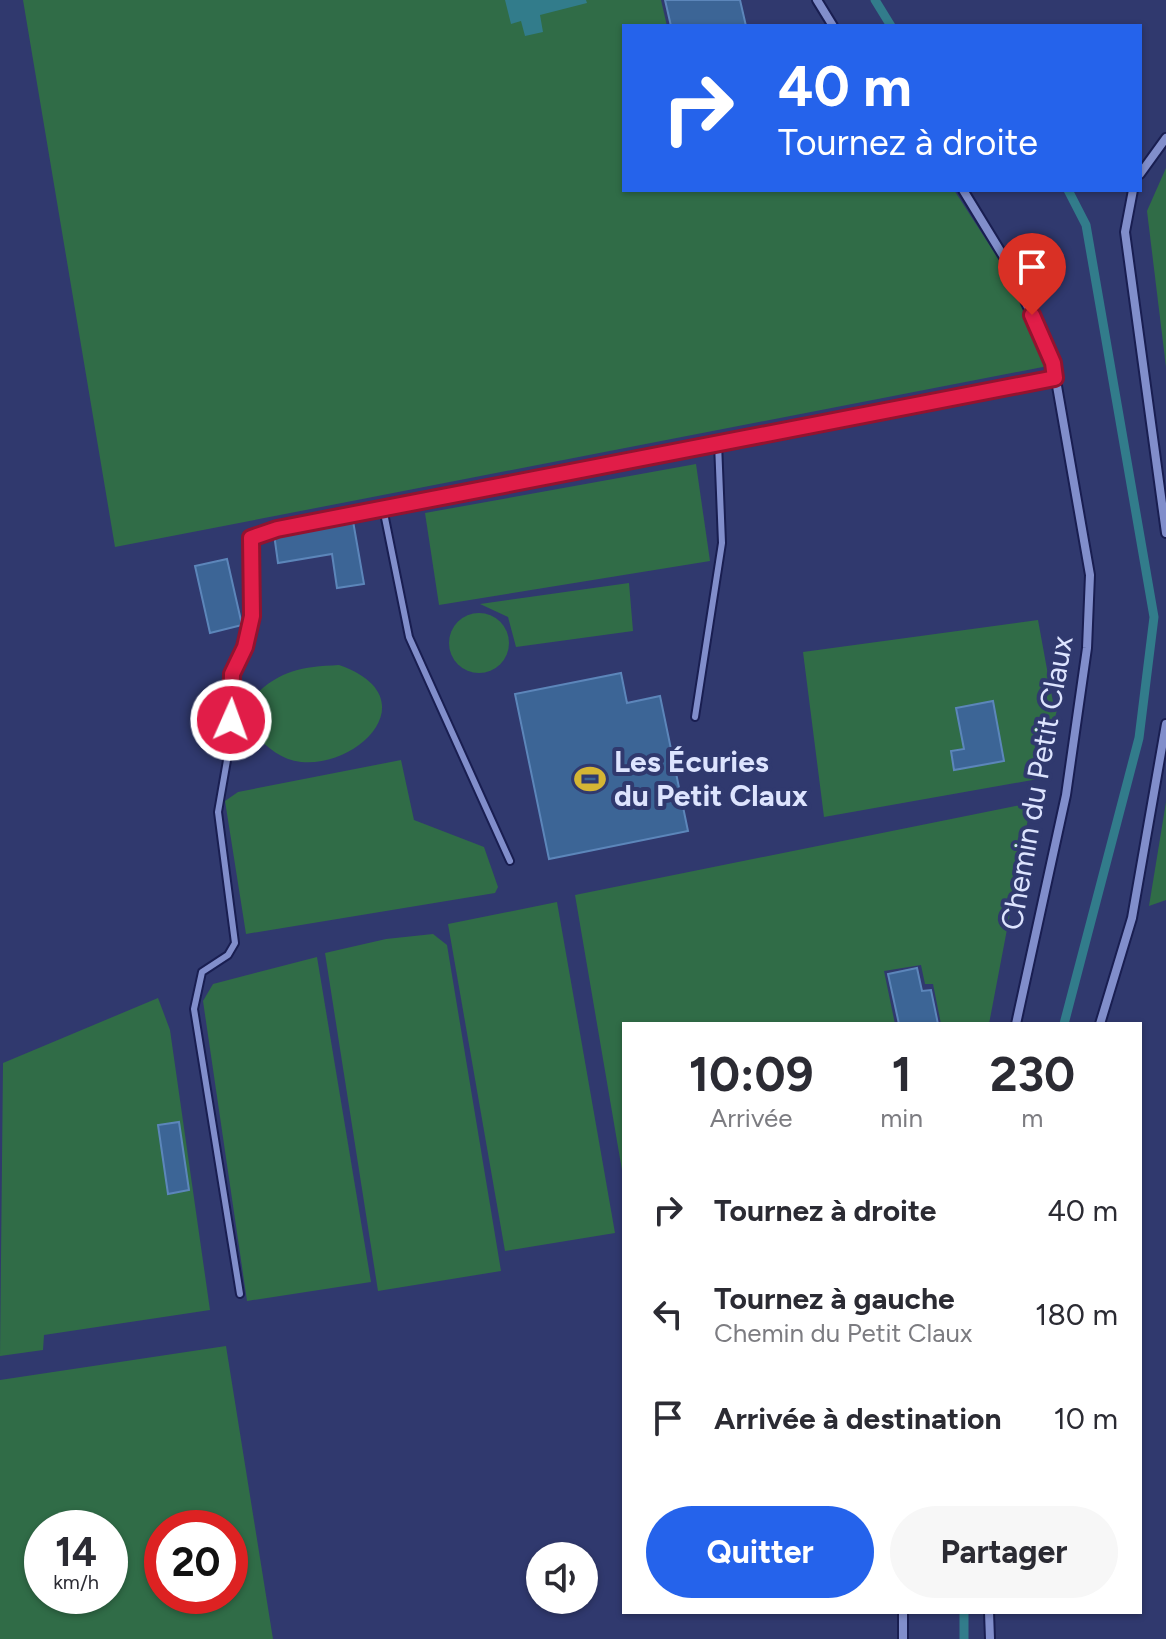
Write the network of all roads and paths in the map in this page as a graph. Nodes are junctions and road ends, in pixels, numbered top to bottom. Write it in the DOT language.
graph roads {
  1 [pos="817,0"];
  2 [pos="832,24"];
  3 [pos="1166,138"];
  4 [pos="1142,171"];
  5 [pos="964,192"];
  6 [pos="1133,192"];
  7 [pos="1055,378"];
  8 [pos="718,443"];
  9 [pos="383,508"];
  10 [pos="1166,533"];
  11 [pos="695,717"];
  12 [pos="1166,724"];
  13 [pos="510,861"];
  14 [pos="1016,1022"];
  15 [pos="1101,1022"];
  16 [pos="240,1294"];
  17 [pos="903,1614"];
  18 [pos="989,1614"];
  19 [pos="903,1639"];
  20 [pos="990,1639"];
  1 -- 2 [label="street"];
  3 -- 4 [label="street"];
  5 -- 7 [label="street, Chemin du Petit Claux"];
  6 -- 10 [label="street"];
  7 -- 8 [label="lane"];
  7 -- 14 [label="street, Chemin du Petit Claux"];
  8 -- 9 [label="lane"];
  8 -- 11 [label="lane"];
  9 -- 13 [label="lane"];
  9 -- 16 [label="lane"];
  12 -- 15 [label="street"];
  17 -- 19 [label="street"];
  18 -- 20 [label="street"];
}
